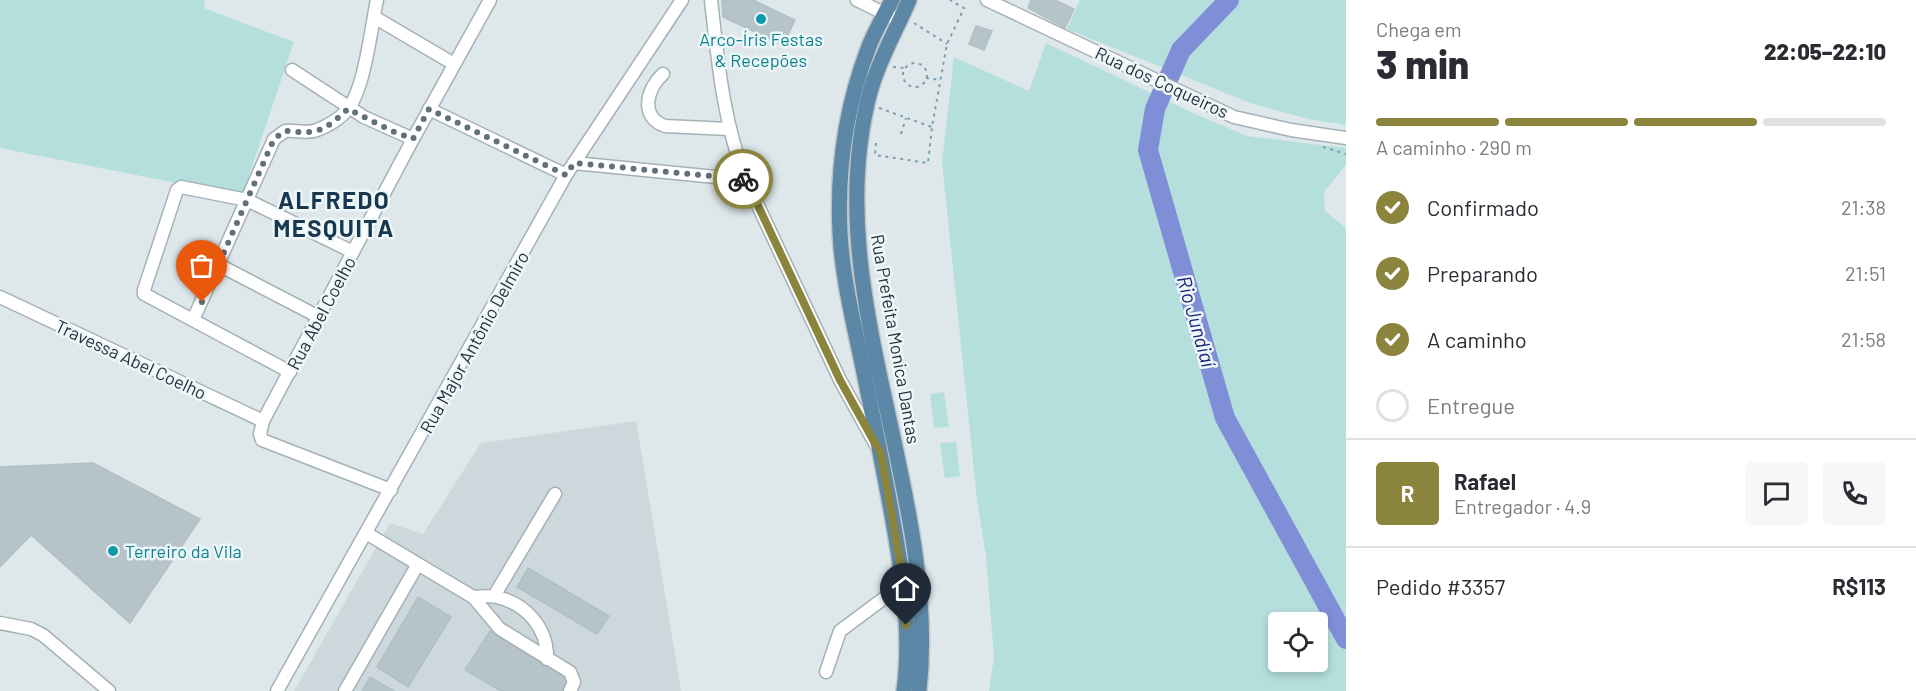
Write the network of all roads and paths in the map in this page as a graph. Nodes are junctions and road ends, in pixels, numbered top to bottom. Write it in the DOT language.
graph roads {
  1 [pos="377,0"];
  2 [pos="490,0"];
  3 [pos="682,0"];
  4 [pos="711,0"];
  5 [pos="857,0"];
  6 [pos="909,0"];
  7 [pos="950,0"];
  8 [pos="987,0"];
  9 [pos="889,7"];
  10 [pos="374,17"];
  11 [pos="904,20"];
  12 [pos="947,44"];
  13 [pos="893,61"];
  14 [pos="454,64"];
  15 [pos="906,68"];
  16 [pos="292,70"];
  17 [pos="663,74"];
  18 [pos="926,78"];
  19 [pos="941,80"];
  20 [pos="879,108"];
  21 [pos="348,109"];
  22 [pos="429,109"];
  23 [pos="906,118"];
  24 [pos="932,127"];
  25 [pos="729,129"];
  26 [pos="901,134"];
  27 [pos="1346,138"];
  28 [pos="413,139"];
  29 [pos="876,144"];
  30 [pos="574,163"];
  31 [pos="566,175"];
  32 [pos="746,180"];
  33 [pos="247,200"];
  34 [pos="353,252"];
  35 [pos="219,265"];
  36 [pos="0,297"];
  37 [pos="319,317"];
  38 [pos="193,320"];
  39 [pos="290,372"];
  40 [pos="263,421"];
  41 [pos="896,451"];
  42 [pos="881,454"];
  43 [pos="391,490"];
  44 [pos="555,494"];
  45 [pos="366,533"];
  46 [pos="418,564"];
  47 [pos="903,585"];
  48 [pos="494,596"];
  49 [pos="472,597"];
  50 [pos="0,623"];
  51 [pos="547,659"];
  52 [pos="826,672"];
  53 [pos="109,691"];
  54 [pos="277,691"];
  55 [pos="345,691"];
  56 [pos="570,691"];
  57 [pos="904,691"];
  58 [pos="920,691"];
  1 -- 10 [label="street"];
  2 -- 14 [label="street, Rua Abel Coelho"];
  3 -- 30 [label="street, Rua Major Antônio Delmiro"];
  4 -- 25 [label="street"];
  5 -- 9 [label="street"];
  6 -- 11 [label="main road, Rua Prefeita Monica Dantas"];
  7 -- 12 [label="path"];
  8 -- 27 [label="street, Rua dos Coqueiros"];
  9 -- 11 [label="street"];
  9 -- 42 [label="main road, Rua Prefeita Monica Dantas"];
  10 -- 14 [label="street"];
  10 -- 21 [label="street"];
  11 -- 12 [label="path"];
  11 -- 41 [label="main road, Rua Prefeita Monica Dantas"];
  12 -- 19 [label="path"];
  13 -- 15 [label="path"];
  14 -- 22 [label="street, Rua Abel Coelho"];
  15 -- 18 [label="path"];
  15 -- 18 [label="path"];
  16 -- 21 [label="street"];
  17 -- 25 [label="street"];
  18 -- 19 [label="path"];
  19 -- 24 [label="path"];
  20 -- 23 [label="path"];
  21 -- 28 [label="street"];
  21 -- 33 [label="street"];
  22 -- 28 [label="street, Rua Abel Coelho"];
  22 -- 31 [label="street"];
  23 -- 24 [label="path"];
  23 -- 26 [label="path"];
  24 -- 29 [label="path"];
  25 -- 32 [label="street"];
  28 -- 34 [label="street, Rua Abel Coelho"];
  30 -- 31 [label="street, Rua Major Antônio Delmiro"];
  30 -- 32 [label="street"];
  31 -- 43 [label="street, Rua Major Antônio Delmiro"];
  32 -- 42 [label="street"];
  33 -- 34 [label="street"];
  33 -- 35 [label="street"];
  33 -- 38 [label="street"];
  34 -- 37 [label="street, Rua Abel Coelho"];
  35 -- 37 [label="street"];
  35 -- 38 [label="street"];
  36 -- 40 [label="street, Travessa Abel Coelho"];
  37 -- 39 [label="street, Rua Abel Coelho"];
  38 -- 39 [label="street"];
  39 -- 40 [label="street, Rua Abel Coelho"];
  40 -- 43 [label="street, Rua Abel Coelho"];
  41 -- 42 [label="street"];
  41 -- 58 [label="main road, Rua Prefeita Monica Dantas"];
  42 -- 47 [label="main road, Rua Prefeita Monica Dantas"];
  43 -- 45 [label="street, Rua Major Antônio Delmiro"];
  44 -- 48 [label="street"];
  45 -- 46 [label="street"];
  45 -- 54 [label="street, Rua Major Antônio Delmiro"];
  46 -- 49 [label="street"];
  46 -- 55 [label="street"];
  47 -- 52 [label="street"];
  47 -- 57 [label="main road, Rua Prefeita Monica Dantas"];
  48 -- 49 [label="street"];
  48 -- 51 [label="street"];
  49 -- 51 [label="street"];
  50 -- 53 [label="street"];
  51 -- 56 [label="street"];
}
